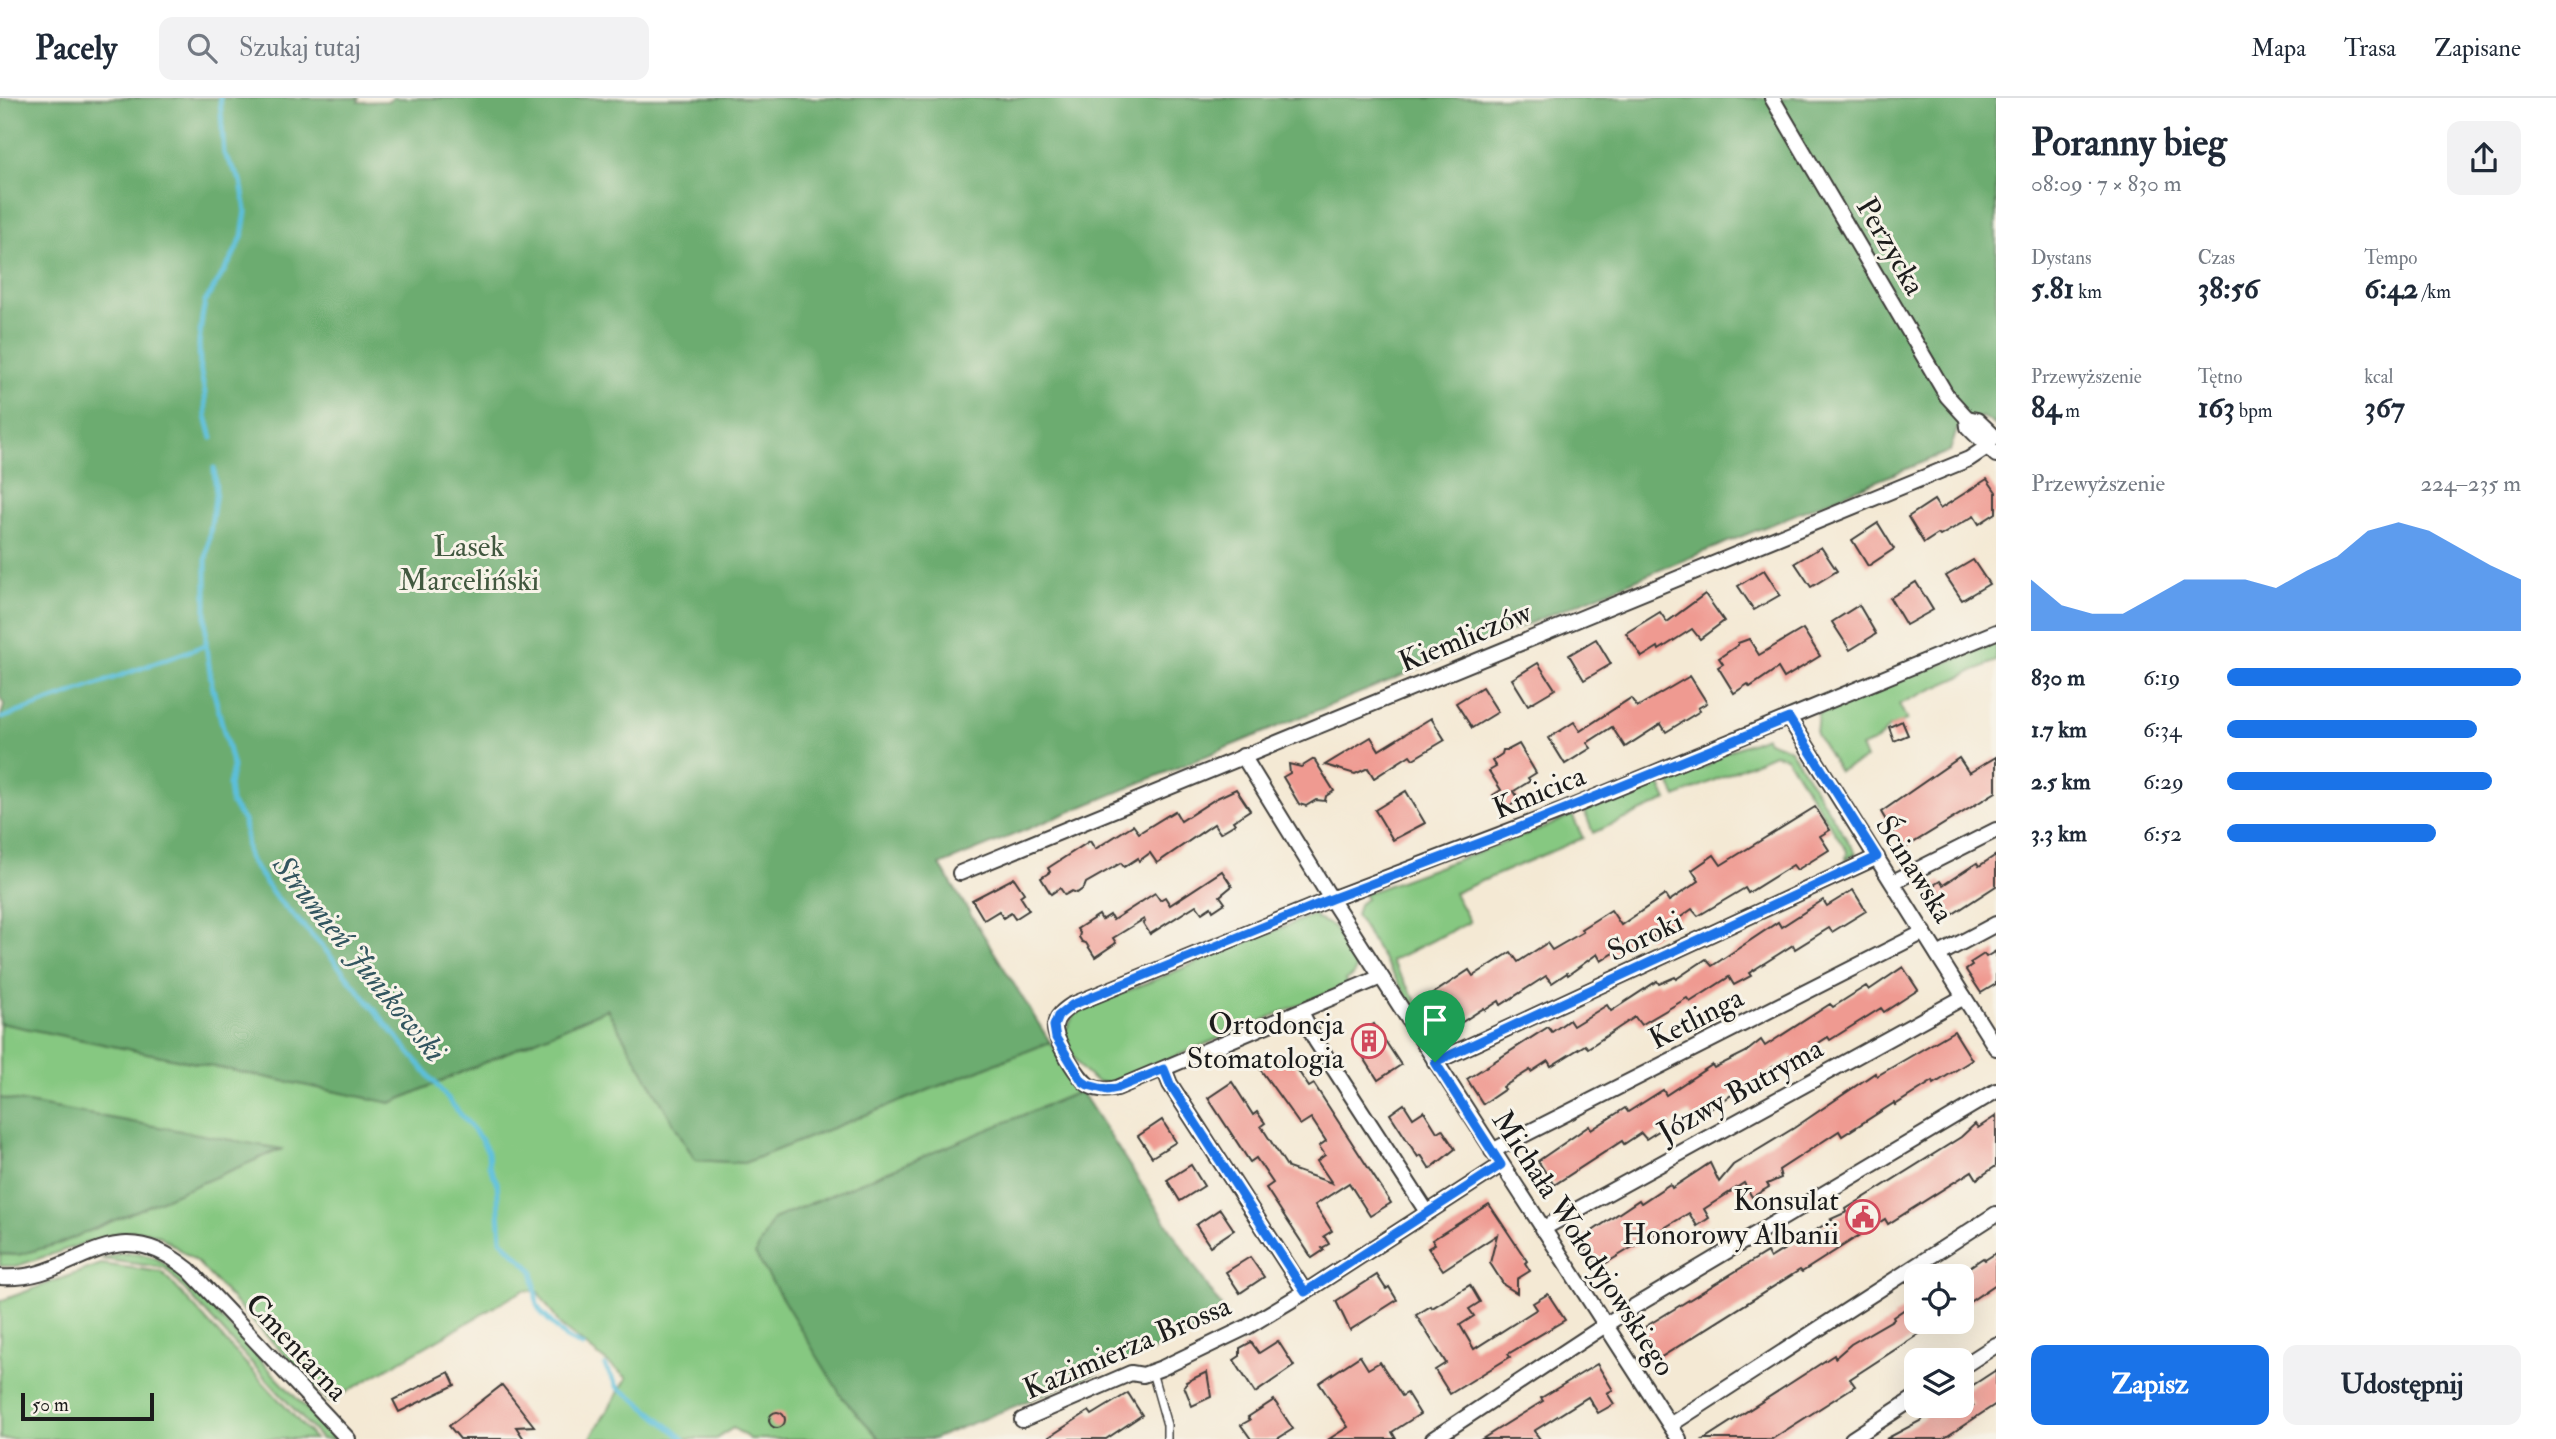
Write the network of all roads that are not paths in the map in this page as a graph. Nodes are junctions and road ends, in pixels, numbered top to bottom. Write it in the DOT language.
graph roads {
  1 [pos="1772,98"];
  2 [pos="1993,447"];
  3 [pos="1996,632"];
  4 [pos="1789,718"];
  5 [pos="1243,756"];
  6 [pos="1996,830"];
  7 [pos="1877,857"];
  8 [pos="960,873"];
  9 [pos="1893,882"];
  10 [pos="1331,899"];
  11 [pos="1996,923"];
  12 [pos="1924,932"];
  13 [pos="1938,955"];
  14 [pos="1381,977"];
  15 [pos="1964,997"];
  16 [pos="1301,1012"];
  17 [pos="1996,1048"];
  18 [pos="1435,1062"];
  19 [pos="1164,1069"];
  20 [pos="1996,1091"];
  21 [pos="1492,1152"];
  22 [pos="1501,1165"];
  23 [pos="1427,1212"];
  24 [pos="1996,1214"];
  25 [pos="1542,1229"];
  26 [pos="0,1277"];
  27 [pos="1305,1292"];
  28 [pos="1605,1326"];
  29 [pos="1996,1345"];
  30 [pos="1974,1359"];
  31 [pos="1152,1372"];
  32 [pos="1904,1405"];
  33 [pos="1022,1420"];
  34 [pos="1675,1435"];
  35 [pos="348,1439"];
  36 [pos="1167,1439"];
  37 [pos="1433,1439"];
  38 [pos="1852,1439"];
  1 -- 2 [label="street, Perzycka"];
  2 -- 5 [label="street, Kiemliczów"];
  3 -- 4 [label="street, Kmicica"];
  4 -- 7 [label="street, Ścinawska"];
  4 -- 10 [label="street, Kmicica"];
  5 -- 8 [label="street, Kiemliczów"];
  5 -- 10 [label="street, Michała Wołodyjowskiego"];
  6 -- 9 [label="street"];
  7 -- 9 [label="street, Ścinawska"];
  7 -- 18 [label="street, Soroki"];
  9 -- 12 [label="street, Ścinawska"];
  10 -- 14 [label="street, Michała Wołodyjowskiego"];
  10 -- 19 [label="street, Kmicica"];
  11 -- 13 [label="street"];
  12 -- 13 [label="street, Ścinawska"];
  12 -- 21 [label="street, Ketlinga"];
  13 -- 15 [label="street, Ścinawska"];
  14 -- 16 [label="street"];
  14 -- 18 [label="street, Michała Wołodyjowskiego"];
  15 -- 17 [label="street, Ścinawska"];
  15 -- 25 [label="street, Józwy Butryma"];
  16 -- 19 [label="street"];
  16 -- 23 [label="street"];
  18 -- 21 [label="street, Michała Wołodyjowskiego"];
  19 -- 27 [label="street"];
  20 -- 28 [label="street"];
  21 -- 22 [label="street, Michała Wołodyjowskiego"];
  22 -- 23 [label="street, Kazimierza Brossa"];
  22 -- 25 [label="street, Michała Wołodyjowskiego"];
  23 -- 27 [label="street, Kazimierza Brossa"];
  24 -- 34 [label="street"];
  25 -- 28 [label="street, Michała Wołodyjowskiego"];
  26 -- 35 [label="street, Cmentarna"];
  27 -- 31 [label="street, Kazimierza Brossa"];
  28 -- 34 [label="street, Michała Wołodyjowskiego"];
  28 -- 37 [label="street"];
  29 -- 30 [label="street"];
  31 -- 33 [label="street, Kazimierza Brossa"];
  31 -- 36 [label="lane"];
  32 -- 38 [label="street"];
}
